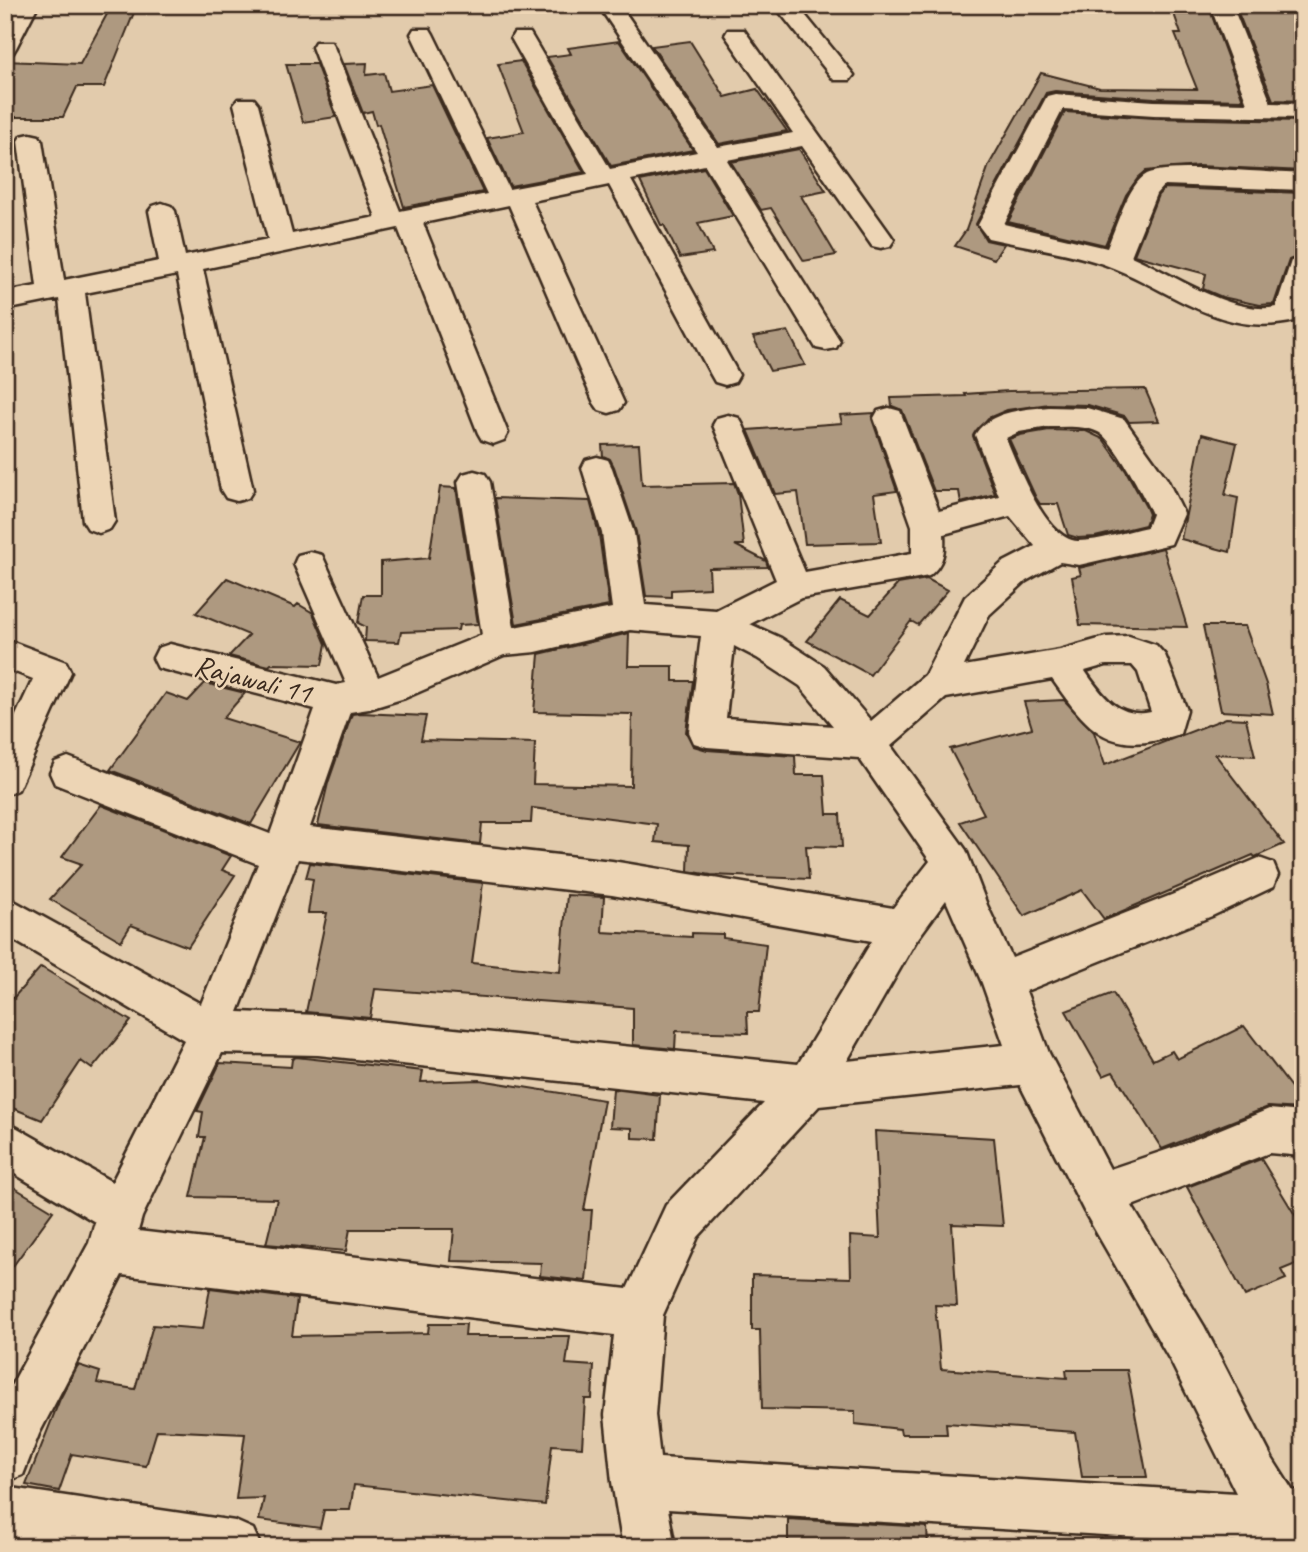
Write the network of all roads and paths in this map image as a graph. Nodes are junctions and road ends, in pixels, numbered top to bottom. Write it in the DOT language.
graph roads {
  1 [pos="27,5"];
  2 [pos="610,5"];
  3 [pos="785,5"];
  4 [pos="1220,5"];
  5 [pos="422,34"];
  6 [pos="736,35"];
  7 [pos="522,38"];
  8 [pos="323,47"];
  9 [pos="5,48"];
  10 [pos="842,75"];
  11 [pos="246,104"];
  12 [pos="1261,109"];
  13 [pos="1303,111"];
  14 [pos="808,137"];
  15 [pos="30,141"];
  16 [pos="712,156"];
  17 [pos="609,176"];
  18 [pos="1303,182"];
  19 [pos="509,197"];
  20 [pos="162,211"];
  21 [pos="399,219"];
  22 [pos="881,240"];
  23 [pos="282,244"];
  24 [pos="1115,260"];
  25 [pos="181,265"];
  26 [pos="1303,267"];
  27 [pos="62,290"];
  28 [pos="5,301"];
  29 [pos="827,341"];
  30 [pos="725,375"];
  31 [pos="609,403"];
  32 [pos="889,418"];
  33 [pos="728,425"];
  34 [pos="493,433"];
  35 [pos="597,468"];
  36 [pos="474,482"];
  37 [pos="237,490"];
  38 [pos="1017,503"];
  39 [pos="99,522"];
  40 [pos="928,526"];
  41 [pos="1056,549"];
  42 [pos="310,565"];
  43 [pos="795,586"];
  44 [pos="630,617"];
  45 [pos="719,624"];
  46 [pos="500,642"];
  47 [pos="5,653"];
  48 [pos="170,658"];
  49 [pos="1060,664"];
  50 [pos="937,685"];
  51 [pos="352,698"];
  52 [pos="869,744"];
  53 [pos="68,773"];
  54 [pos="5,779"];
  55 [pos="282,848"];
  56 [pos="952,862"];
  57 [pos="1259,874"];
  58 [pos="5,914"];
  59 [pos="902,928"];
  60 [pos="1002,981"];
  61 [pos="210,1032"];
  62 [pos="1031,1063"];
  63 [pos="809,1086"];
  64 [pos="1303,1134"];
  65 [pos="5,1143"];
  66 [pos="1100,1195"];
  67 [pos="115,1231"];
  68 [pos="640,1314"];
  69 [pos="10,1430"];
  70 [pos="637,1482"];
  71 [pos="5,1513"];
  72 [pos="1295,1527"];
  73 [pos="235,1547"];
  74 [pos="649,1547"];
  1 -- 9 [label="street"];
  2 -- 16 [label="street"];
  3 -- 10 [label="street"];
  4 -- 12 [label="street"];
  5 -- 19 [label="street"];
  6 -- 14 [label="street"];
  7 -- 17 [label="street"];
  8 -- 21 [label="street"];
  11 -- 23 [label="street"];
  12 -- 13 [label="street"];
  12 -- 24 [label="street"];
  14 -- 16 [label="street"];
  14 -- 22 [label="street"];
  15 -- 27 [label="street"];
  16 -- 17 [label="street"];
  16 -- 29 [label="street"];
  17 -- 19 [label="street"];
  17 -- 30 [label="street"];
  18 -- 24 [label="street"];
  19 -- 21 [label="street"];
  19 -- 31 [label="street"];
  20 -- 25 [label="street"];
  21 -- 23 [label="street"];
  21 -- 34 [label="street"];
  23 -- 25 [label="street"];
  24 -- 26 [label="street"];
  25 -- 27 [label="street"];
  25 -- 37 [label="street"];
  27 -- 28 [label="street"];
  27 -- 39 [label="street"];
  32 -- 40 [label="street"];
  33 -- 43 [label="street"];
  35 -- 44 [label="street"];
  36 -- 46 [label="street"];
  38 -- 40 [label="street"];
  38 -- 41 [label="street"];
  38 -- 41 [label="street"];
  40 -- 43 [label="street"];
  41 -- 50 [label="street"];
  42 -- 51 [label="street"];
  43 -- 45 [label="street"];
  44 -- 45 [label="street"];
  44 -- 46 [label="street"];
  45 -- 52 [label="street"];
  45 -- 52 [label="street"];
  46 -- 51 [label="street"];
  47 -- 54 [label="street"];
  48 -- 51 [label="street, Rajawali 11"];
  49 -- 50 [label="street"];
  50 -- 52 [label="street"];
  51 -- 55 [label="street"];
  52 -- 56 [label="street"];
  53 -- 55 [label="street"];
  55 -- 59 [label="street"];
  55 -- 61 [label="street"];
  56 -- 59 [label="street"];
  56 -- 60 [label="street"];
  57 -- 60 [label="street"];
  58 -- 61 [label="street"];
  59 -- 63 [label="street"];
  60 -- 62 [label="street"];
  61 -- 63 [label="street"];
  61 -- 67 [label="street"];
  62 -- 63 [label="street"];
  62 -- 66 [label="street"];
  63 -- 68 [label="street"];
  64 -- 66 [label="street"];
  65 -- 67 [label="street"];
  66 -- 72 [label="street"];
  67 -- 68 [label="street"];
  67 -- 69 [label="street"];
  68 -- 70 [label="street"];
  70 -- 72 [label="street"];
  70 -- 74 [label="street"];
  71 -- 73 [label="street"];
}
